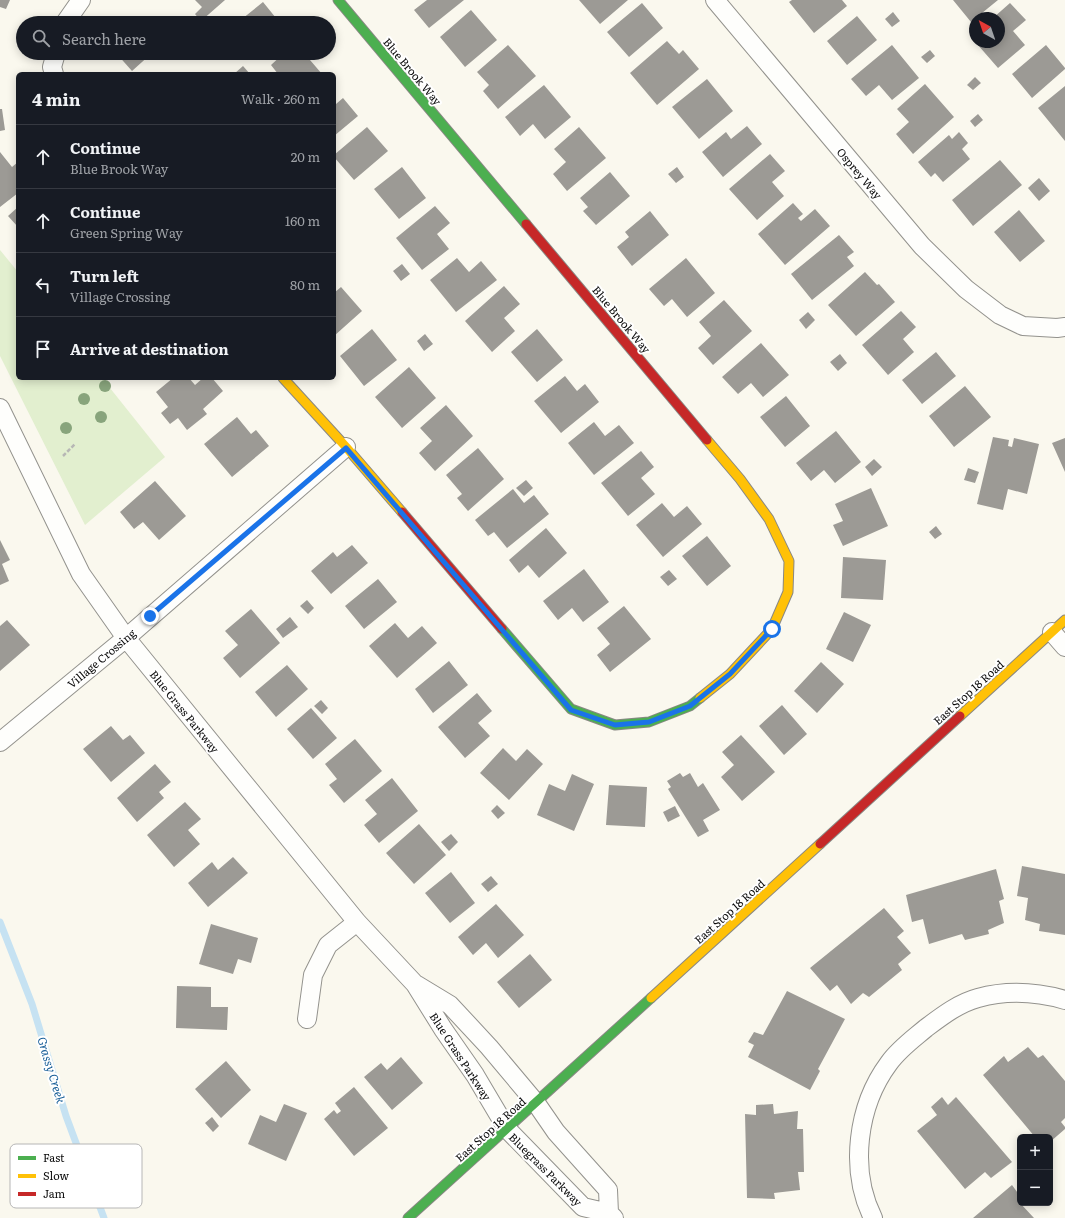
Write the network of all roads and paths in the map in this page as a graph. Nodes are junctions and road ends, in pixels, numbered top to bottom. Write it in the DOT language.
graph roads {
  1 [pos="81,0"];
  2 [pos="338,0"];
  3 [pos="716,0"];
  4 [pos="71,16"];
  5 [pos="54,60"];
  6 [pos="53,72"];
  7 [pos="1065,327"];
  8 [pos="285,380"];
  9 [pos="0,408"];
  10 [pos="75,444"];
  11 [pos="346,448"];
  12 [pos="63,456"];
  13 [pos="1059,626"];
  14 [pos="126,638"];
  15 [pos="1065,647"];
  16 [pos="0,742"];
  17 [pos="357,922"];
  18 [pos="415,984"];
  19 [pos="1065,1000"];
  20 [pos="307,1019"];
  21 [pos="536,1103"];
  22 [pos="507,1129"];
  23 [pos="612,1215"];
  24 [pos="408,1218"];
  25 [pos="873,1218"];
  1 -- 4 [label="street"];
  2 -- 11 [label="street, Blue Brook Way"];
  3 -- 7 [label="street, Osprey Way"];
  5 -- 6 [label="street"];
  8 -- 11 [label="street, Blue Brook Way"];
  9 -- 14 [label="street, Blue Grass Parkway"];
  10 -- 12 [label="path"];
  11 -- 14 [label="street, Village Crossing"];
  13 -- 15 [label="street"];
  13 -- 21 [label="street, East Stop 18 Road"];
  14 -- 16 [label="street, Village Crossing"];
  14 -- 17 [label="street, Blue Grass Parkway"];
  17 -- 18 [label="street, Blue Grass Parkway"];
  17 -- 20 [label="street"];
  18 -- 21 [label="street, Blue Grass Parkway"];
  18 -- 22 [label="street, Blue Grass Parkway"];
  19 -- 25 [label="street"];
  21 -- 22 [label="street, East Stop 18 Road"];
  21 -- 23 [label="street, Bluegrass Parkway"];
  22 -- 23 [label="street, Bluegrass Parkway"];
  22 -- 24 [label="street, East Stop 18 Road"];
}
